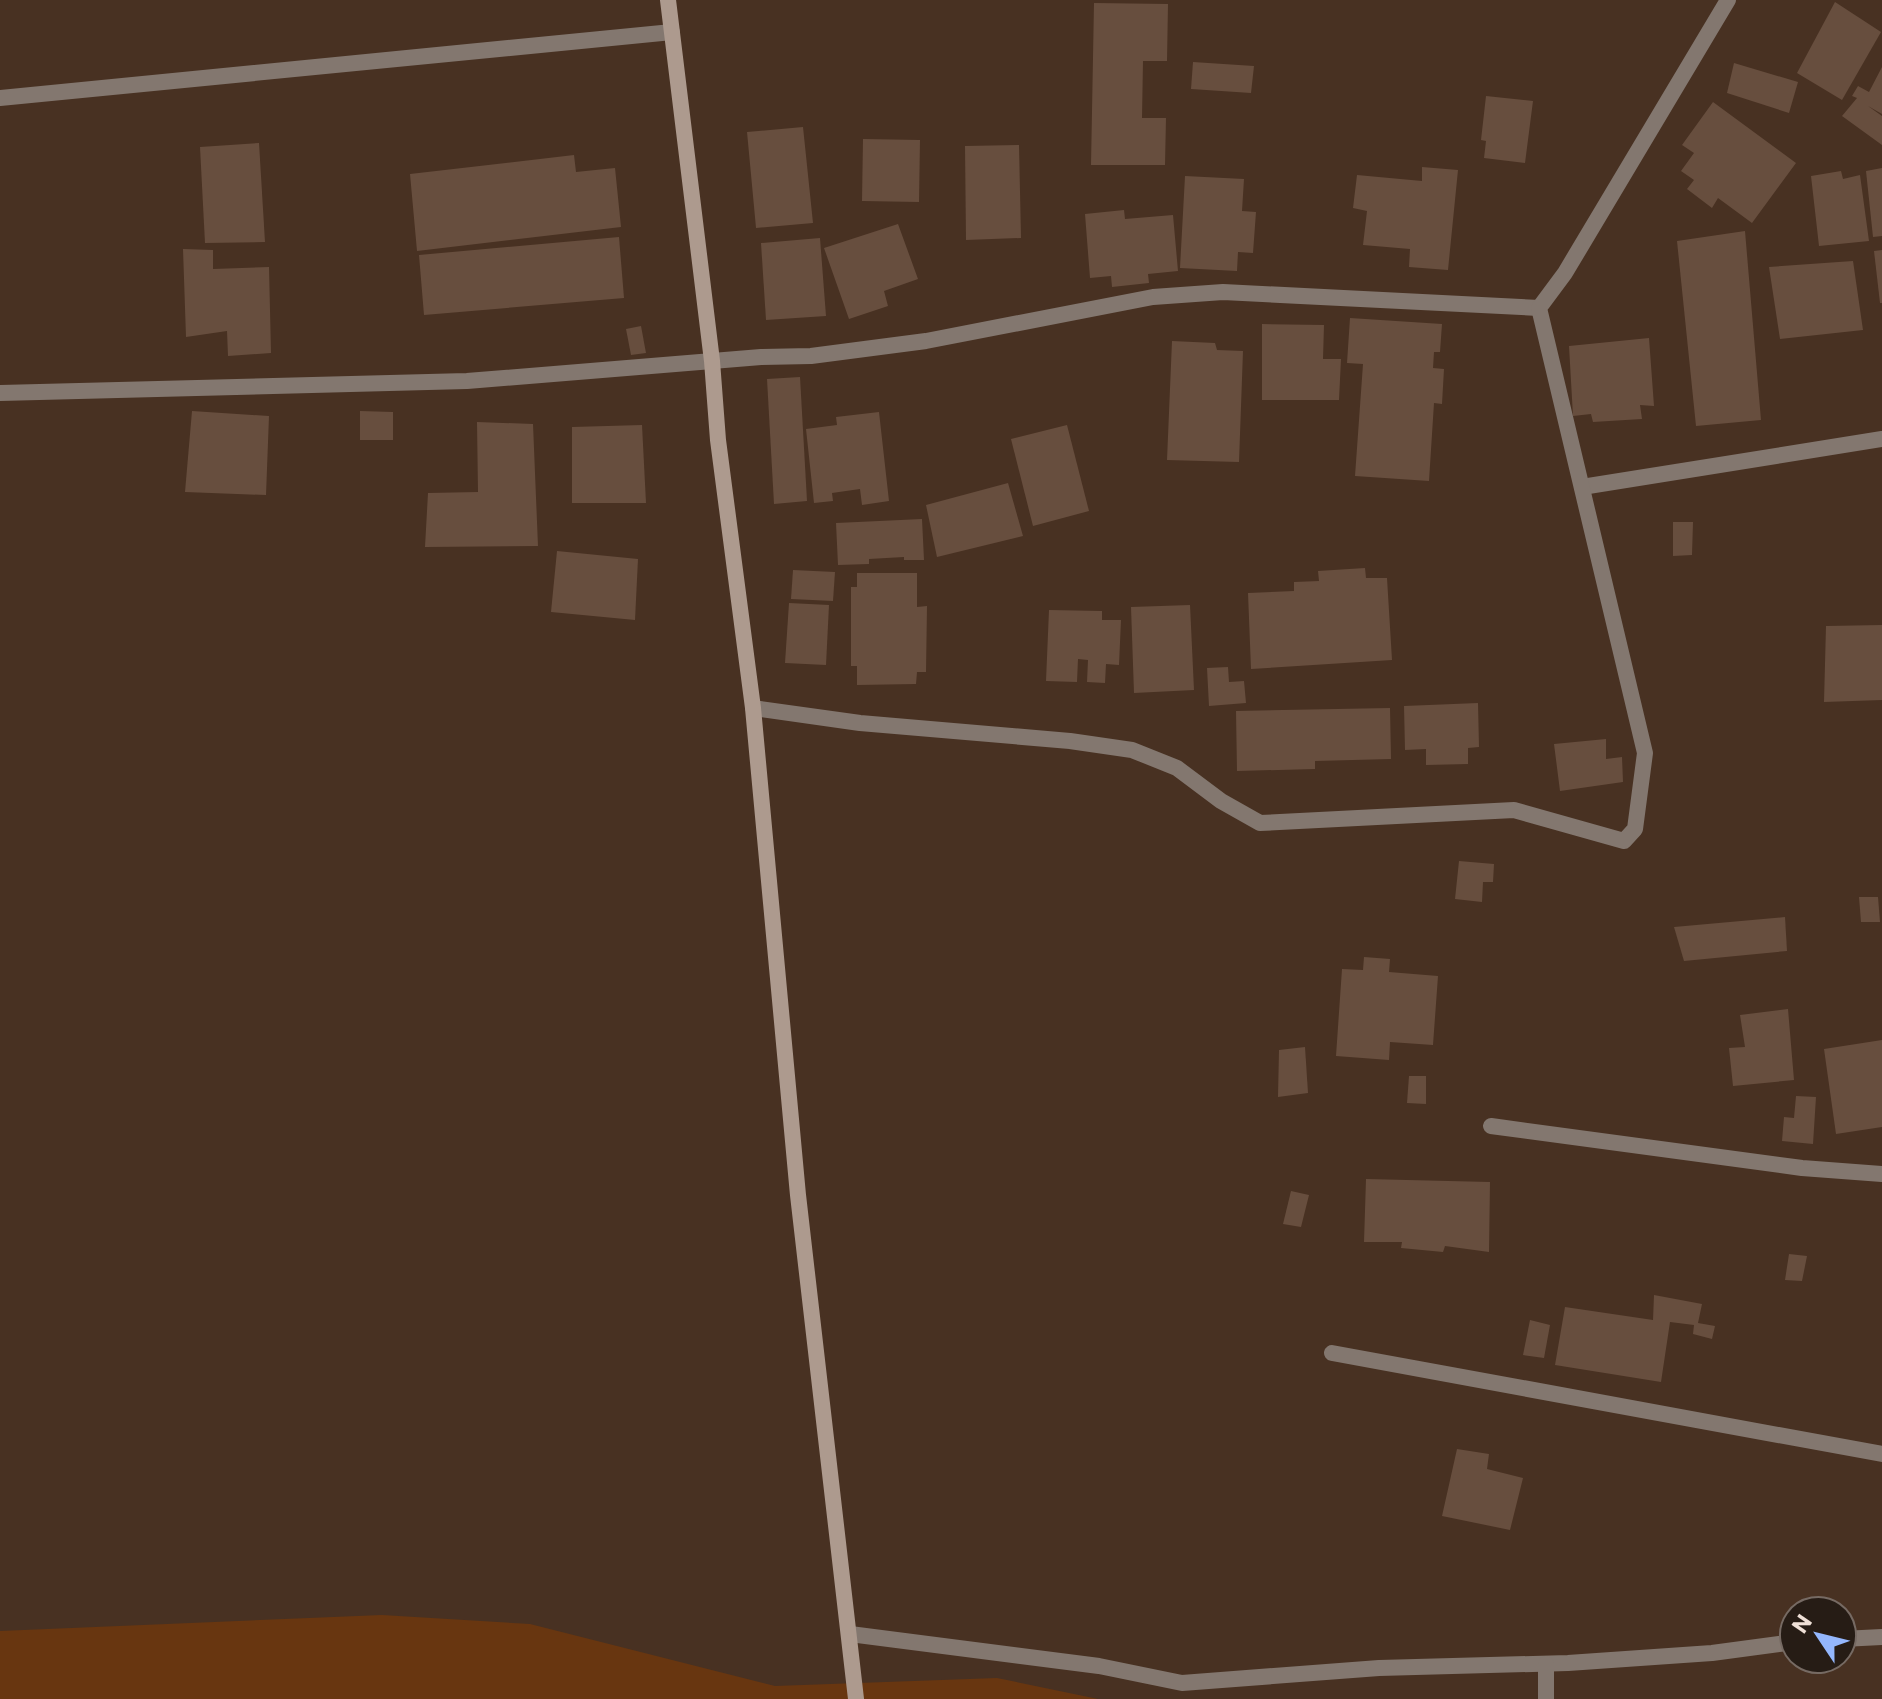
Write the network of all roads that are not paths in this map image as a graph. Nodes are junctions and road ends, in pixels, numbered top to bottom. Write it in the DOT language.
graph roads {
  1 [pos="668,0"];
  2 [pos="1728,0"];
  3 [pos="672,32"];
  4 [pos="0,98"];
  5 [pos="1539,308"];
  6 [pos="712,361"];
  7 [pos="0,393"];
  8 [pos="1882,439"];
  9 [pos="1582,487"];
  10 [pos="753,708"];
  11 [pos="1491,1126"];
  12 [pos="1882,1174"];
  13 [pos="1332,1353"];
  14 [pos="1882,1454"];
  15 [pos="850,1634"];
  16 [pos="1882,1637"];
  17 [pos="1858,1638"];
  18 [pos="1778,1644"];
  19 [pos="1546,1664"];
  20 [pos="856,1699"];
  21 [pos="1546,1699"];
  1 -- 3 [label="main road"];
  2 -- 5 [label="street"];
  3 -- 4 [label="street"];
  3 -- 6 [label="main road"];
  5 -- 6 [label="street"];
  5 -- 9 [label="street"];
  6 -- 7 [label="street"];
  6 -- 10 [label="main road"];
  8 -- 9 [label="street"];
  9 -- 10 [label="street"];
  10 -- 15 [label="main road"];
  11 -- 12 [label="street"];
  13 -- 14 [label="street"];
  15 -- 19 [label="street"];
  15 -- 20 [label="main road"];
  16 -- 17 [label="street"];
  18 -- 19 [label="street"];
  19 -- 21 [label="street"];
}
